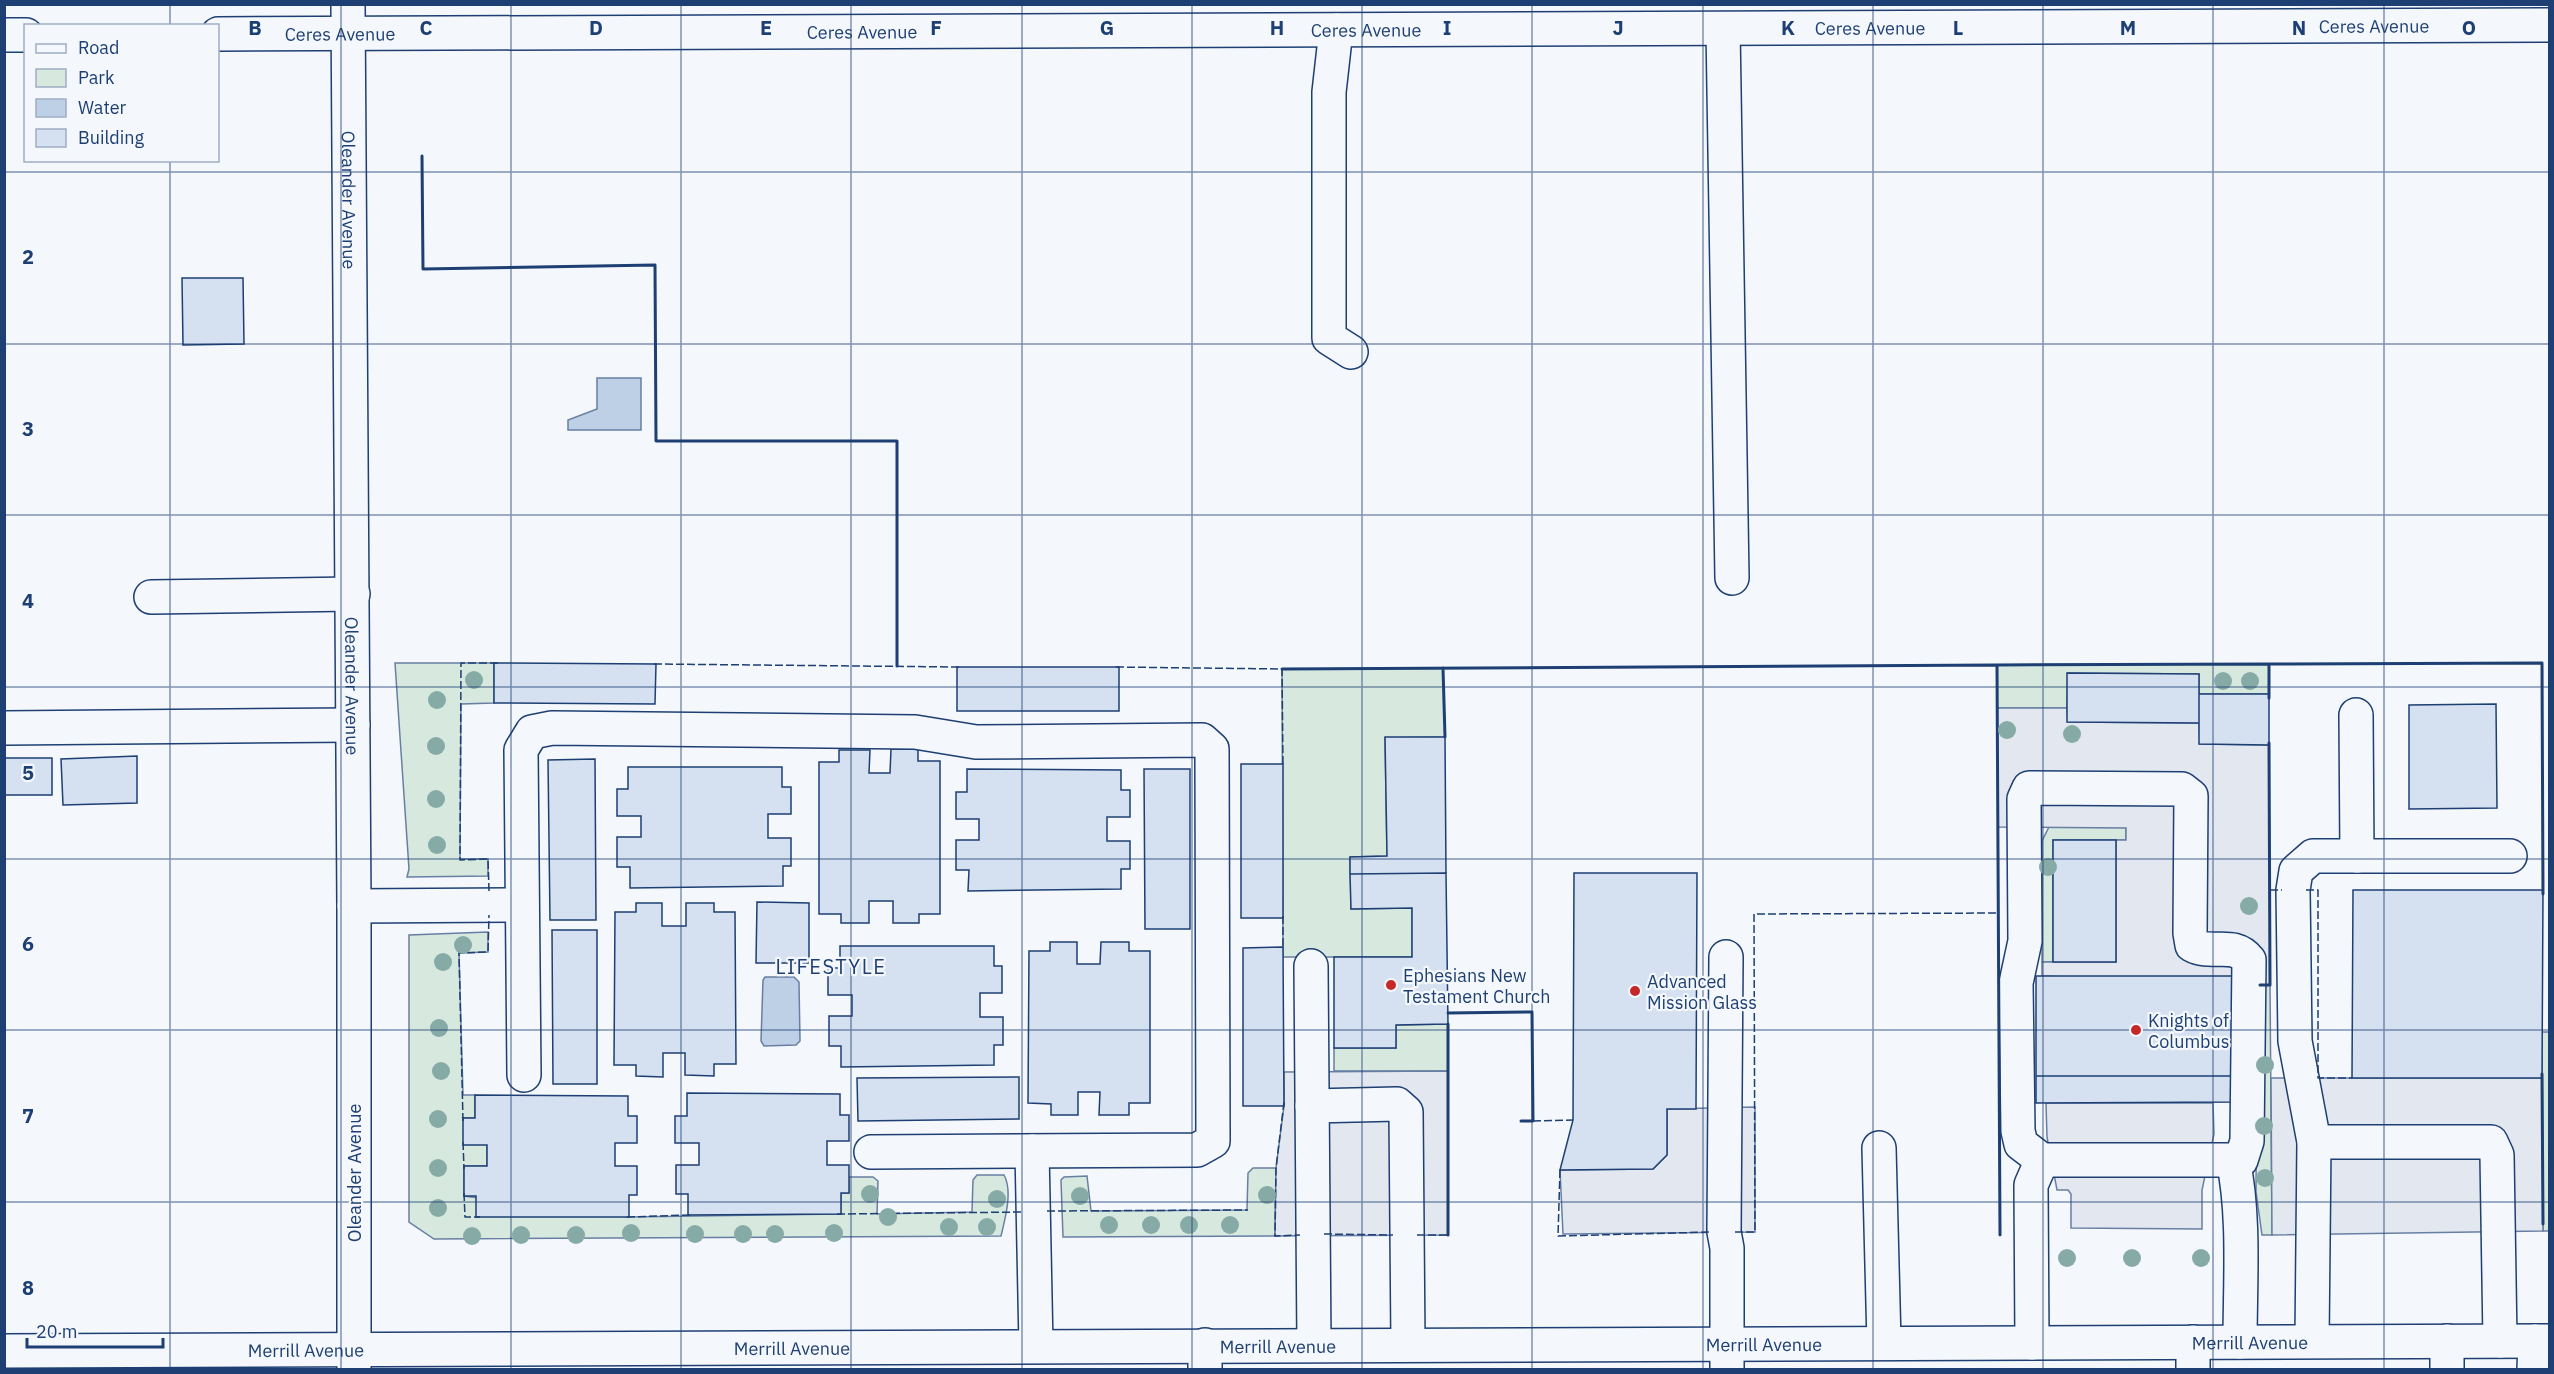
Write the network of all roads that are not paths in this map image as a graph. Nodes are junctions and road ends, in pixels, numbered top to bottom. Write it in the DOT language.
graph roads {
  1 [pos="2040,16"];
  2 [pos="2247,16"];
  3 [pos="1303,17"];
  4 [pos="348,19"];
  5 [pos="2550,25"];
  6 [pos="1723,29"];
  7 [pos="1336,30"];
  8 [pos="219,34"];
  9 [pos="4,35"];
  10 [pos="24,35"];
  11 [pos="1351,352"];
  12 [pos="1732,578"];
  13 [pos="352,594"];
  14 [pos="151,597"];
  15 [pos="2356,715"];
  16 [pos="353,724"];
  17 [pos="4,729"];
  18 [pos="2356,856"];
  19 [pos="2510,856"];
  20 [pos="522,905"];
  21 [pos="354,906"];
  22 [pos="1726,957"];
  23 [pos="1311,966"];
  24 [pos="524,1075"];
  25 [pos="1312,1106"];
  26 [pos="2314,1142"];
  27 [pos="1879,1148"];
  28 [pos="1032,1151"];
  29 [pos="871,1152"];
  30 [pos="2042,1160"];
  31 [pos="2233,1160"];
  32 [pos="2312,1341"];
  33 [pos="2500,1341"];
  34 [pos="2240,1342"];
  35 [pos="1884,1343"];
  36 [pos="2032,1343"];
  37 [pos="1408,1344"];
  38 [pos="1314,1345"];
  39 [pos="1036,1346"];
  40 [pos="2539,1350"];
  41 [pos="4,1351"];
  42 [pos="2447,1355"];
  43 [pos="2193,1356"];
  44 [pos="1205,1357"];
  45 [pos="1727,1357"];
  46 [pos="346,1362"];
  1 -- 2 [label="street, Ceres Avenue"];
  1 -- 6 [label="street, Ceres Avenue"];
  2 -- 5 [label="street, Ceres Avenue"];
  3 -- 4 [label="street, Ceres Avenue"];
  3 -- 7 [label="street, Ceres Avenue"];
  4 -- 8 [label="street, Ceres Avenue"];
  4 -- 13 [label="street, Oleander Avenue"];
  6 -- 7 [label="street, Ceres Avenue"];
  6 -- 12 [label="street"];
  7 -- 11 [label="street"];
  9 -- 10 [label="street"];
  13 -- 14 [label="street"];
  13 -- 16 [label="street, Oleander Avenue"];
  15 -- 18 [label="street"];
  16 -- 17 [label="street"];
  16 -- 21 [label="street, Oleander Avenue"];
  18 -- 19 [label="street"];
  18 -- 26 [label="street"];
  20 -- 21 [label="street"];
  20 -- 24 [label="street"];
  20 -- 28 [label="street"];
  21 -- 46 [label="street, Oleander Avenue"];
  22 -- 45 [label="street"];
  23 -- 25 [label="street"];
  25 -- 37 [label="street"];
  25 -- 38 [label="street"];
  26 -- 32 [label="street"];
  26 -- 33 [label="street"];
  27 -- 35 [label="street"];
  28 -- 29 [label="street"];
  28 -- 39 [label="street"];
  30 -- 31 [label="street"];
  30 -- 31 [label="street"];
  30 -- 36 [label="street"];
  31 -- 34 [label="street"];
  32 -- 34 [label="street, Merrill Avenue"];
  32 -- 42 [label="street, Merrill Avenue"];
  33 -- 40 [label="street, Merrill Avenue"];
  33 -- 42 [label="street, Merrill Avenue"];
  34 -- 43 [label="street, Merrill Avenue"];
  35 -- 36 [label="street, Merrill Avenue"];
  35 -- 45 [label="street, Merrill Avenue"];
  36 -- 43 [label="street, Merrill Avenue"];
  37 -- 38 [label="street, Merrill Avenue"];
  37 -- 45 [label="street, Merrill Avenue"];
  38 -- 44 [label="street, Merrill Avenue"];
  39 -- 44 [label="street, Merrill Avenue"];
  39 -- 46 [label="street, Merrill Avenue"];
  41 -- 46 [label="street, Merrill Avenue"];
}
